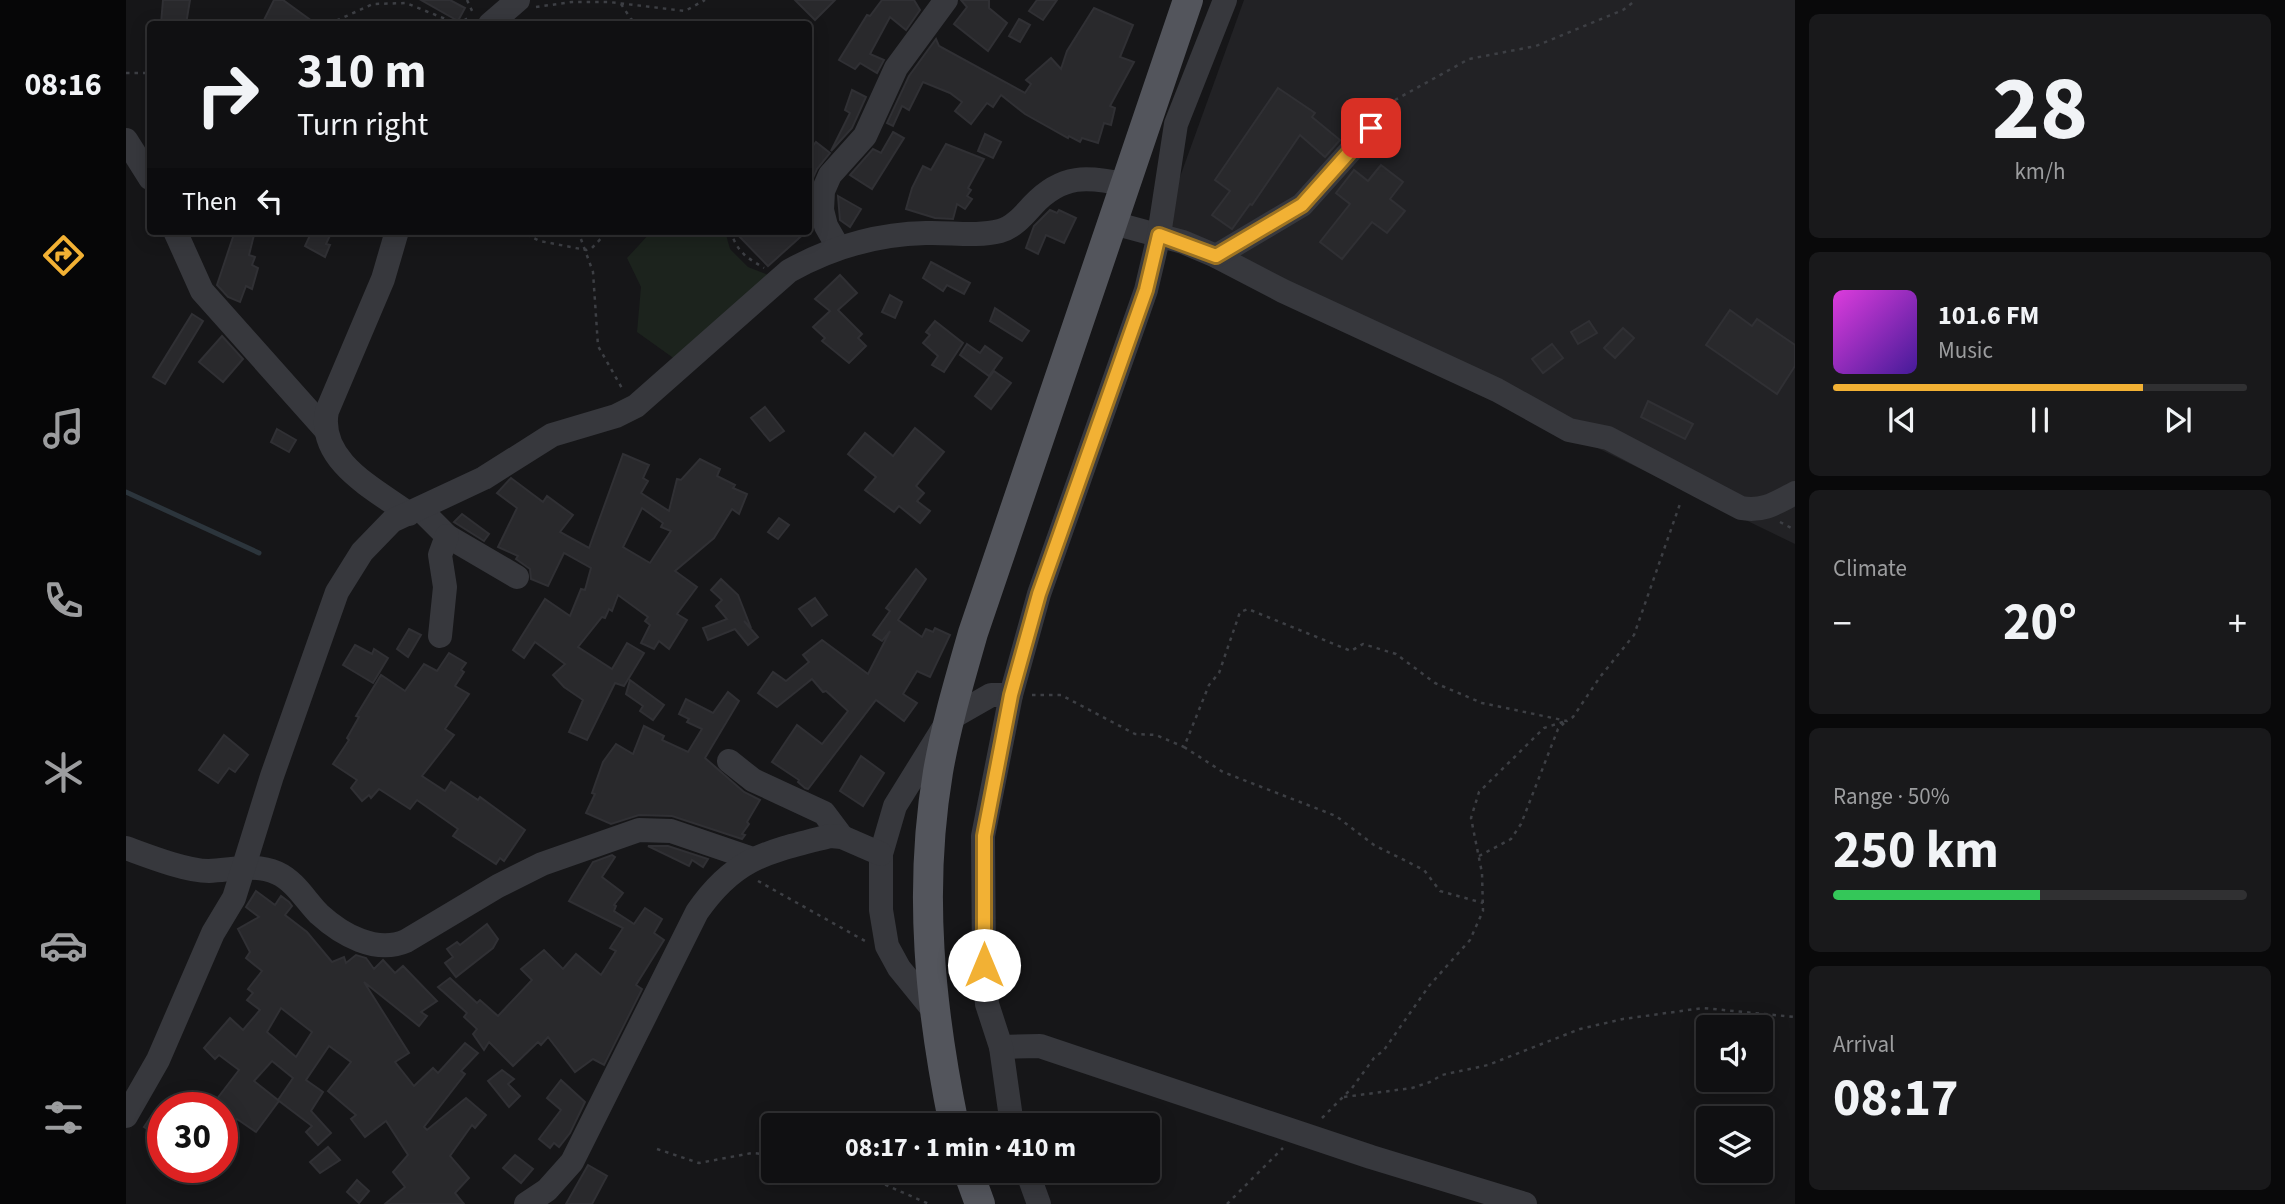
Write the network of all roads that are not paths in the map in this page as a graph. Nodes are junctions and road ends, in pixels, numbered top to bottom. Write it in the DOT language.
graph roads {
  1 [pos="946,0"];
  2 [pos="1188,0"];
  3 [pos="1225,0"];
  4 [pos="515,3"];
  5 [pos="481,20"];
  6 [pos="1371,128"];
  7 [pos="126,140"];
  8 [pos="147,173"];
  9 [pos="1126,185"];
  10 [pos="1113,223"];
  11 [pos="177,235"];
  12 [pos="396,235"];
  13 [pos="1159,235"];
  14 [pos="838,247"];
  15 [pos="1216,256"];
  16 [pos="325,429"];
  17 [pos="1795,493"];
  18 [pos="414,511"];
  19 [pos="447,536"];
  20 [pos="517,577"];
  21 [pos="440,636"];
  22 [pos="1011,695"];
  23 [pos="949,719"];
  24 [pos="729,761"];
  25 [pos="842,837"];
  26 [pos="126,848"];
  27 [pos="881,854"];
  28 [pos="744,864"];
  29 [pos="246,866"];
  30 [pos="934,1011"];
  31 [pos="1001,1047"];
  32 [pos="952,1113"];
  33 [pos="1010,1113"];
  34 [pos="126,1116"];
  35 [pos="972,1183"];
  36 [pos="1031,1183"];
  37 [pos="532,1203"];
  38 [pos="980,1204"];
  39 [pos="1039,1204"];
  40 [pos="1525,1204"];
  1 -- 14 [label="street"];
  2 -- 9 [label="main road"];
  3 -- 13 [label="street"];
  4 -- 5 [label="street"];
  6 -- 15 [label="street"];
  7 -- 8 [label="street"];
  9 -- 10 [label="main road"];
  9 -- 14 [label="street"];
  10 -- 13 [label="street"];
  10 -- 23 [label="main road"];
  11 -- 16 [label="street"];
  12 -- 16 [label="street"];
  13 -- 15 [label="street"];
  13 -- 22 [label="street"];
  14 -- 18 [label="street"];
  15 -- 17 [label="street"];
  16 -- 18 [label="street"];
  18 -- 19 [label="street"];
  18 -- 29 [label="street"];
  19 -- 20 [label="street"];
  19 -- 21 [label="street"];
  22 -- 23 [label="street"];
  22 -- 31 [label="street"];
  23 -- 27 [label="street"];
  23 -- 30 [label="main road"];
  24 -- 25 [label="street"];
  25 -- 27 [label="street"];
  25 -- 28 [label="street"];
  26 -- 29 [label="street"];
  27 -- 30 [label="street"];
  28 -- 29 [label="street"];
  28 -- 37 [label="street"];
  29 -- 34 [label="street"];
  30 -- 32 [label="main road"];
  31 -- 33 [label="street"];
  31 -- 40 [label="street"];
  35 -- 38 [label="main road"];
  36 -- 39 [label="street"];
}
